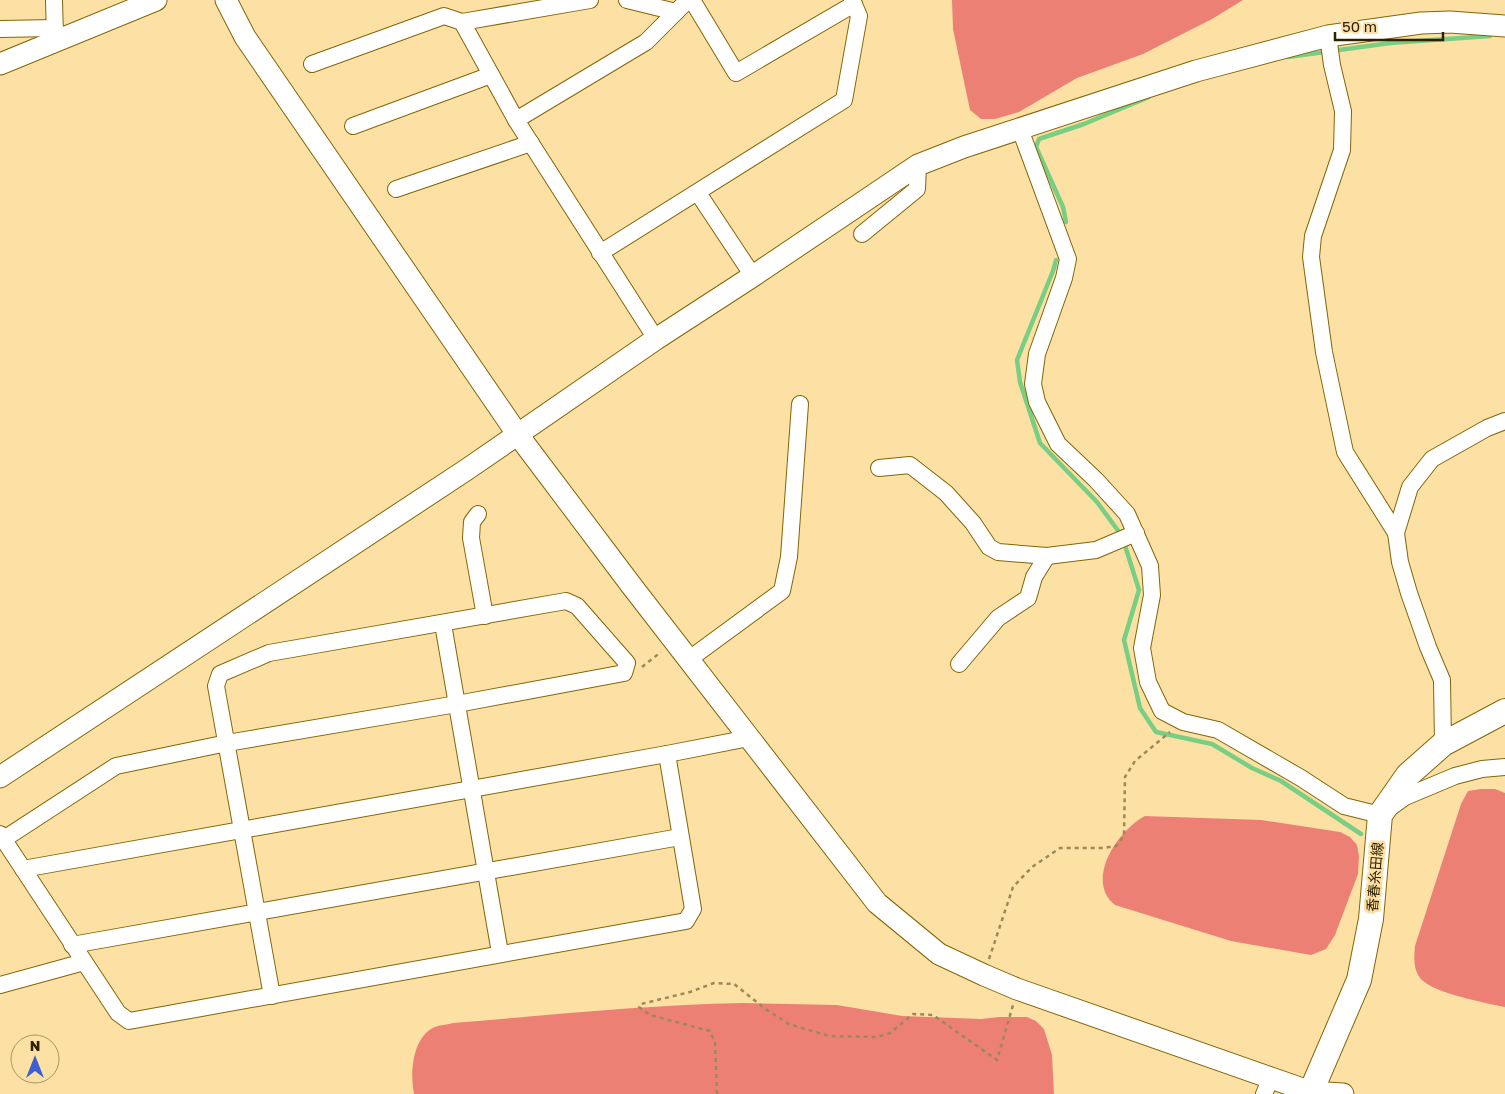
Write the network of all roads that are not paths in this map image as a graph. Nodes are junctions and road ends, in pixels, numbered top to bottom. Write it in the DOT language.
graph roads {
  1 [pos="54,0"];
  2 [pos="156,0"];
  3 [pos="226,0"];
  4 [pos="590,0"];
  5 [pos="627,0"];
  6 [pos="691,0"];
  7 [pos="853,2"];
  8 [pos="676,12"];
  9 [pos="462,22"];
  10 [pos="1505,26"];
  11 [pos="0,29"];
  12 [pos="55,35"];
  13 [pos="1329,39"];
  14 [pos="0,64"];
  15 [pos="312,64"];
  16 [pos="491,75"];
  17 [pos="516,120"];
  18 [pos="353,126"];
  19 [pos="1020,129"];
  20 [pos="530,143"];
  21 [pos="918,166"];
  22 [pos="396,189"];
  23 [pos="698,193"];
  24 [pos="862,234"];
  25 [pos="600,253"];
  26 [pos="753,276"];
  27 [pos="656,339"];
  28 [pos="800,404"];
  29 [pos="1505,421"];
  30 [pos="518,435"];
  31 [pos="879,468"];
  32 [pos="478,514"];
  33 [pos="1136,533"];
  34 [pos="1396,534"];
  35 [pos="1047,556"];
  36 [pos="485,616"];
  37 [pos="443,624"];
  38 [pos="688,660"];
  39 [pos="959,664"];
  40 [pos="457,704"];
  41 [pos="1505,711"];
  42 [pos="749,738"];
  43 [pos="227,743"];
  44 [pos="1443,744"];
  45 [pos="667,754"];
  46 [pos="1505,767"];
  47 [pos="0,777"];
  48 [pos="471,788"];
  49 [pos="1380,816"];
  50 [pos="241,829"];
  51 [pos="680,836"];
  52 [pos="2,837"];
  53 [pos="23,869"];
  54 [pos="486,871"];
  55 [pos="256,913"];
  56 [pos="72,945"];
  57 [pos="500,953"];
  58 [pos="84,962"];
  59 [pos="0,985"];
  60 [pos="272,996"];
  61 [pos="1267,1086"];
  62 [pos="1310,1093"];
  63 [pos="1343,1094"];
  1 -- 12 [label="street"];
  2 -- 12 [label="street"];
  3 -- 30 [label="street"];
  4 -- 9 [label="street"];
  5 -- 8 [label="street"];
  6 -- 7 [label="street"];
  6 -- 8 [label="street"];
  7 -- 23 [label="street"];
  8 -- 17 [label="street"];
  9 -- 15 [label="street"];
  9 -- 16 [label="street"];
  10 -- 13 [label="street"];
  11 -- 12 [label="street"];
  12 -- 14 [label="street"];
  13 -- 19 [label="street"];
  13 -- 34 [label="street"];
  16 -- 17 [label="street"];
  16 -- 18 [label="street"];
  17 -- 20 [label="street"];
  19 -- 21 [label="street"];
  19 -- 33 [label="street"];
  20 -- 22 [label="street"];
  20 -- 25 [label="street"];
  21 -- 24 [label="street"];
  21 -- 26 [label="street"];
  23 -- 25 [label="street"];
  23 -- 26 [label="street"];
  25 -- 27 [label="street"];
  26 -- 27 [label="street"];
  27 -- 30 [label="street"];
  28 -- 38 [label="street"];
  29 -- 34 [label="street"];
  30 -- 38 [label="street"];
  30 -- 47 [label="street"];
  31 -- 35 [label="street"];
  32 -- 36 [label="street"];
  33 -- 35 [label="street"];
  33 -- 49 [label="street"];
  34 -- 44 [label="street"];
  35 -- 39 [label="street"];
  36 -- 37 [label="street"];
  36 -- 40 [label="street"];
  37 -- 40 [label="street"];
  37 -- 43 [label="street"];
  38 -- 42 [label="street"];
  40 -- 43 [label="street"];
  40 -- 48 [label="street"];
  41 -- 44 [label="main road, 香春糸田線"];
  42 -- 45 [label="street"];
  42 -- 61 [label="street"];
  43 -- 50 [label="street"];
  43 -- 52 [label="street"];
  44 -- 49 [label="main road, 香春糸田線"];
  45 -- 48 [label="street"];
  45 -- 51 [label="street"];
  46 -- 49 [label="street"];
  48 -- 50 [label="street"];
  48 -- 54 [label="street"];
  49 -- 62 [label="main road, 香春糸田線"];
  50 -- 53 [label="street"];
  50 -- 55 [label="street"];
  51 -- 54 [label="street"];
  51 -- 57 [label="street"];
  52 -- 53 [label="street"];
  53 -- 56 [label="street"];
  54 -- 55 [label="street"];
  54 -- 57 [label="street"];
  55 -- 56 [label="street"];
  55 -- 60 [label="street"];
  56 -- 58 [label="street"];
  57 -- 60 [label="street"];
  58 -- 59 [label="street"];
  58 -- 60 [label="street"];
  61 -- 62 [label="street"];
  62 -- 63 [label="street"];
}
